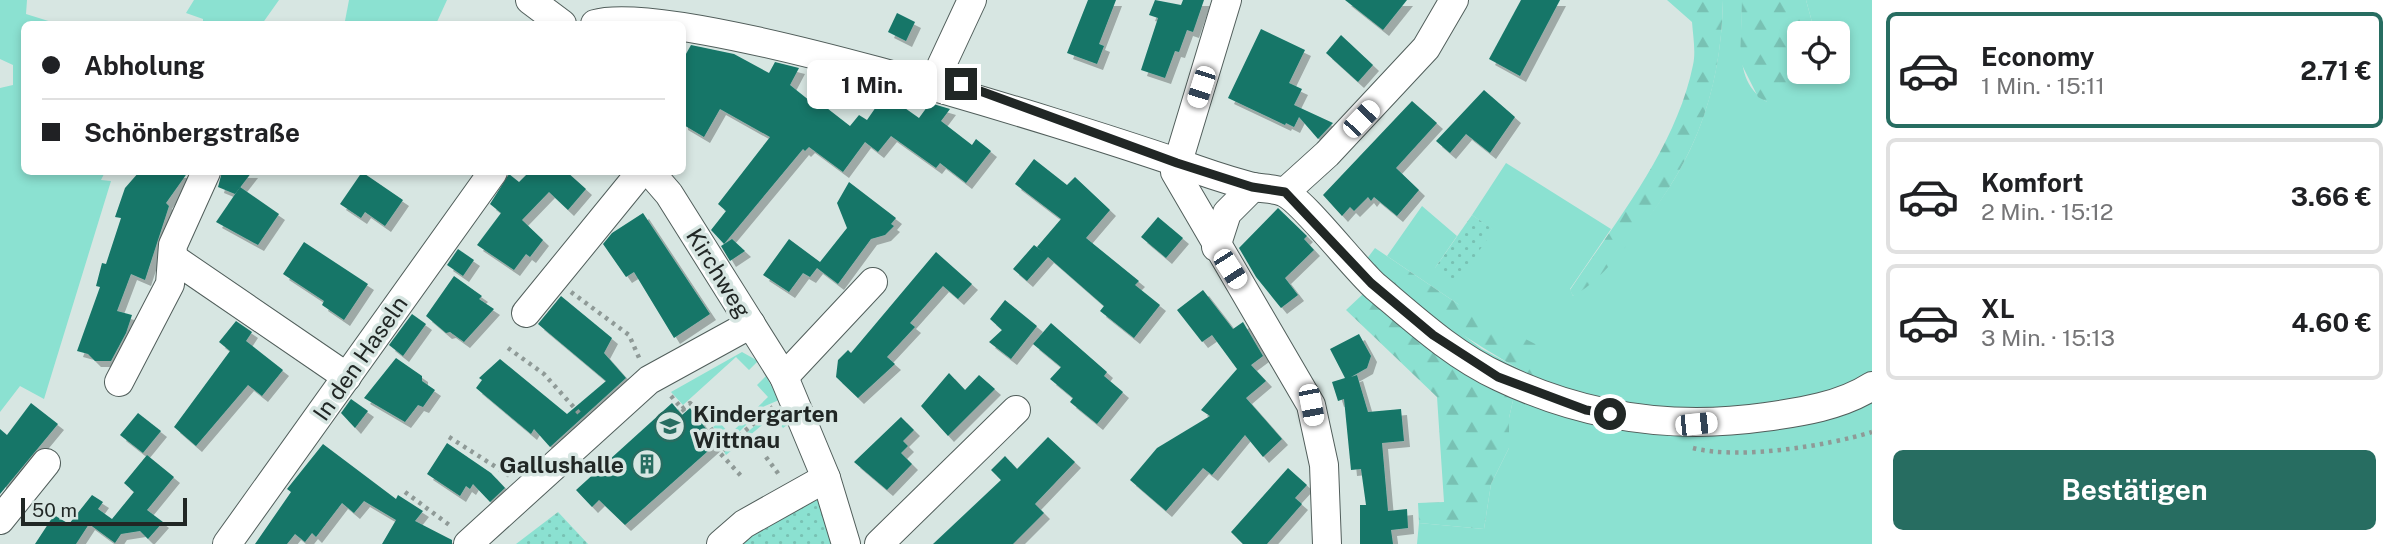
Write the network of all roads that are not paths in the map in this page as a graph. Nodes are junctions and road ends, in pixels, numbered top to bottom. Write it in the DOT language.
graph roads {
  1 [pos="530,0"];
  2 [pos="972,0"];
  3 [pos="1227,0"];
  4 [pos="1454,0"];
  5 [pos="558,21"];
  6 [pos="599,21"];
  7 [pos="937,75"];
  8 [pos="1177,163"];
  9 [pos="205,175"];
  10 [pos="490,175"];
  11 [pos="639,175"];
  12 [pos="653,175"];
  13 [pos="1252,187"];
  14 [pos="1285,192"];
  15 [pos="1216,247"];
  16 [pos="173,258"];
  17 [pos="873,282"];
  18 [pos="526,313"];
  19 [pos="751,324"];
  20 [pos="347,377"];
  21 [pos="119,382"];
  22 [pos="1872,386"];
  23 [pos="789,387"];
  24 [pos="1016,410"];
  25 [pos="46,463"];
  26 [pos="825,478"];
  27 [pos="0,520"];
  28 [pos="470,542"];
  29 [pos="227,544"];
  30 [pos="721,544"];
  31 [pos="846,544"];
  32 [pos="879,544"];
  33 [pos="1327,544"];
  1 -- 5 [label="street"];
  2 -- 7 [label="street"];
  3 -- 8 [label="street"];
  4 -- 14 [label="street"];
  6 -- 7 [label="street"];
  7 -- 8 [label="street"];
  8 -- 13 [label="street"];
  8 -- 15 [label="street"];
  9 -- 16 [label="street"];
  10 -- 20 [label="street, In den Haseln"];
  11 -- 18 [label="street"];
  12 -- 19 [label="street, Kirchweg"];
  13 -- 14 [label="street"];
  13 -- 15 [label="street"];
  14 -- 22 [label="street"];
  15 -- 33 [label="street"];
  16 -- 20 [label="street"];
  16 -- 21 [label="street"];
  17 -- 23 [label="street"];
  19 -- 23 [label="street, Kirchweg"];
  19 -- 28 [label="street"];
  20 -- 29 [label="street, In den Haseln"];
  23 -- 26 [label="street, Kirchweg"];
  24 -- 32 [label="street"];
  25 -- 27 [label="street"];
  26 -- 30 [label="street"];
  26 -- 31 [label="street, Kirchweg"];
}
